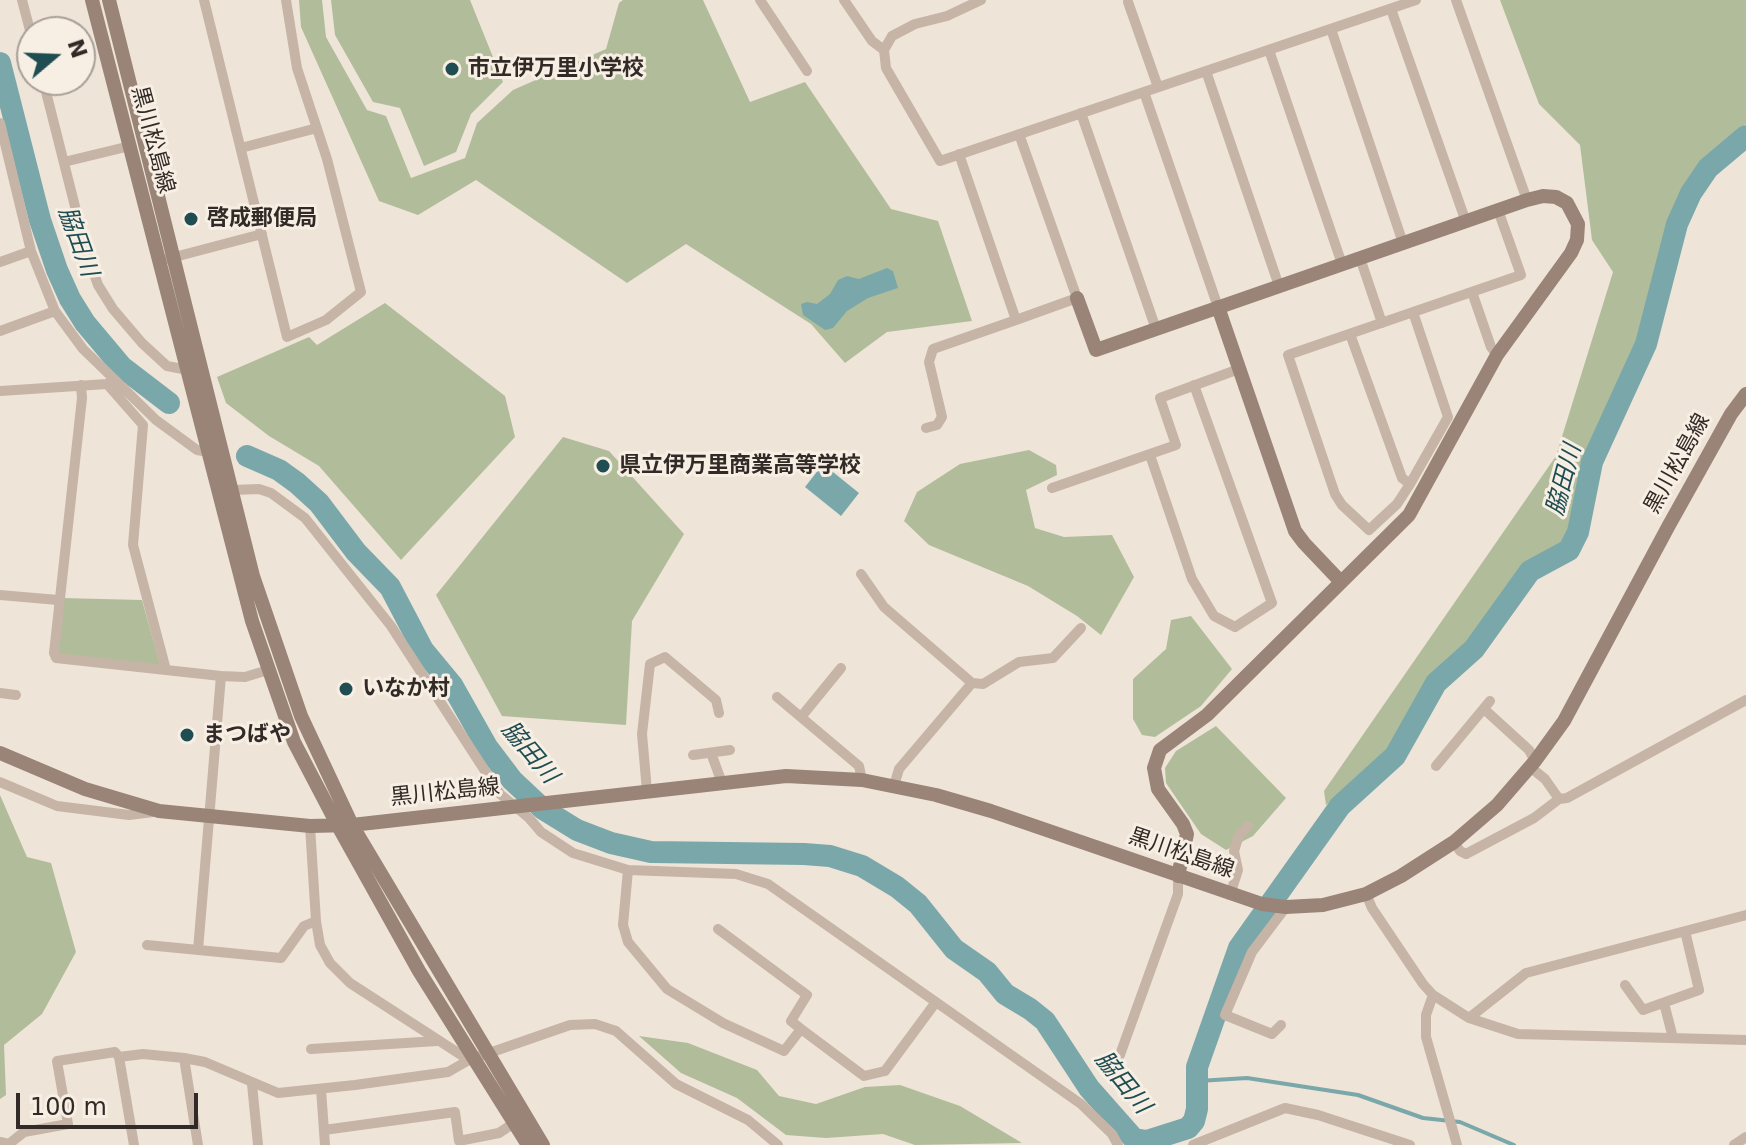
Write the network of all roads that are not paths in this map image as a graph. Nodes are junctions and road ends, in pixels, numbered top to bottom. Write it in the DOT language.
graph roads {
  1 [pos="92,0"];
  2 [pos="109,0"];
  3 [pos="204,0"];
  4 [pos="286,0"];
  5 [pos="760,0"];
  6 [pos="844,0"];
  7 [pos="950,0"];
  8 [pos="981,0"];
  9 [pos="1416,0"];
  10 [pos="1456,0"];
  11 [pos="1128,2"];
  12 [pos="1397,5"];
  13 [pos="958,11"];
  14 [pos="1331,29"];
  15 [pos="884,50"];
  16 [pos="1269,50"];
  17 [pos="807,71"];
  18 [pos="1206,71"];
  19 [pos="1158,87"];
  20 [pos="1144,92"];
  21 [pos="47,96"];
  22 [pos="1081,113"];
  23 [pos="0,123"];
  24 [pos="317,128"];
  25 [pos="1019,134"];
  26 [pos="130,146"];
  27 [pos="241,148"];
  28 [pos="959,154"];
  29 [pos="64,162"];
  30 [pos="1527,200"];
  31 [pos="1498,210"];
  32 [pos="1466,222"];
  33 [pos="262,234"];
  34 [pos="1403,243"];
  35 [pos="31,251"];
  36 [pos="1360,258"];
  37 [pos="168,259"];
  38 [pos="0,262"];
  39 [pos="1342,264"];
  40 [pos="1279,286"];
  41 [pos="1472,292"];
  42 [pos="1077,298"];
  43 [pos="1218,307"];
  44 [pos="55,311"];
  45 [pos="1413,312"];
  46 [pos="1016,320"];
  47 [pos="1382,323"];
  48 [pos="1156,329"];
  49 [pos="0,331"];
  50 [pos="1350,334"];
  51 [pos="1497,355"];
  52 [pos="1239,369"];
  53 [pos="188,370"];
  54 [pos="111,382"];
  55 [pos="81,385"];
  56 [pos="1194,385"];
  57 [pos="0,391"];
  58 [pos="1746,394"];
  59 [pos="926,428"];
  60 [pos="209,452"];
  61 [pos="1150,455"];
  62 [pos="1410,484"];
  63 [pos="1052,488"];
  64 [pos="233,490"];
  65 [pos="861,574"];
  66 [pos="1341,582"];
  67 [pos="0,595"];
  68 [pos="58,600"];
  69 [pos="1081,628"];
  70 [pos="841,668"];
  71 [pos="166,670"];
  72 [pos="268,670"];
  73 [pos="221,676"];
  74 [pos="972,683"];
  75 [pos="0,693"];
  76 [pos="16,695"];
  77 [pos="777,697"];
  78 [pos="1744,704"];
  79 [pos="719,713"];
  80 [pos="801,717"];
  81 [pos="730,750"];
  82 [pos="0,753"];
  83 [pos="711,753"];
  84 [pos="693,755"];
  85 [pos="1533,764"];
  86 [pos="1436,766"];
  87 [pos="862,780"];
  88 [pos="0,782"];
  89 [pos="722,783"];
  90 [pos="894,786"];
  91 [pos="647,791"];
  92 [pos="1559,799"];
  93 [pos="515,807"];
  94 [pos="159,811"];
  95 [pos="208,818"];
  96 [pos="337,824"];
  97 [pos="352,825"];
  98 [pos="310,826"];
  99 [pos="1248,826"];
  100 [pos="1454,842"];
  101 [pos="628,870"];
  102 [pos="1178,876"];
  103 [pos="1366,894"];
  104 [pos="1230,895"];
  105 [pos="1286,907"];
  106 [pos="1745,920"];
  107 [pos="316,921"];
  108 [pos="718,929"];
  109 [pos="1685,931"];
  110 [pos="147,945"];
  111 [pos="198,950"];
  112 [pos="1625,985"];
  113 [pos="1433,995"];
  114 [pos="936,1002"];
  115 [pos="1664,1003"];
  116 [pos="1469,1018"];
  117 [pos="1281,1025"];
  118 [pos="801,1029"];
  119 [pos="1673,1038"];
  120 [pos="1746,1040"];
  121 [pos="437,1041"];
  122 [pos="311,1049"];
  123 [pos="119,1057"];
  124 [pos="184,1058"];
  125 [pos="476,1058"];
  126 [pos="1117,1063"];
  127 [pos="252,1084"];
  128 [pos="321,1089"];
  129 [pos="520,1119"];
  130 [pos="324,1130"];
  131 [pos="1746,1137"];
  132 [pos="500,1139"];
  133 [pos="0,1142"];
  134 [pos="134,1145"];
  135 [pos="198,1145"];
  136 [pos="258,1145"];
  137 [pos="325,1145"];
  138 [pos="528,1145"];
  139 [pos="543,1145"];
  140 [pos="778,1145"];
  141 [pos="1118,1145"];
  142 [pos="1193,1145"];
  143 [pos="1410,1145"];
  144 [pos="1457,1145"];
  145 [pos="1734,1145"];
  1 -- 26 [label="main road, 黒川松島線"];
  2 -- 37 [label="main road, 黒川松島線"];
  3 -- 27 [label="street"];
  4 -- 24 [label="street"];
  5 -- 17 [label="street"];
  6 -- 15 [label="street"];
  7 -- 13 [label="street"];
  8 -- 13 [label="street"];
  9 -- 12 [label="street"];
  10 -- 30 [label="street"];
  11 -- 19 [label="street"];
  12 -- 14 [label="street"];
  12 -- 32 [label="street"];
  13 -- 15 [label="street"];
  14 -- 16 [label="street"];
  14 -- 34 [label="street"];
  15 -- 28 [label="street"];
  16 -- 18 [label="street"];
  16 -- 39 [label="street"];
  18 -- 19 [label="street"];
  18 -- 40 [label="street"];
  19 -- 20 [label="street"];
  20 -- 22 [label="street"];
  20 -- 43 [label="street"];
  21 -- 29 [label="street"];
  22 -- 25 [label="street"];
  22 -- 48 [label="street"];
  23 -- 35 [label="street"];
  24 -- 27 [label="street"];
  24 -- 33 [label="street"];
  25 -- 28 [label="street"];
  25 -- 42 [label="street"];
  26 -- 29 [label="street"];
  26 -- 37 [label="main road, 黒川松島線"];
  27 -- 33 [label="street"];
  28 -- 46 [label="street"];
  29 -- 53 [label="street"];
  30 -- 31 [label="main road"];
  30 -- 51 [label="main road"];
  31 -- 32 [label="main road"];
  31 -- 41 [label="street"];
  32 -- 34 [label="main road"];
  33 -- 37 [label="street"];
  34 -- 36 [label="main road"];
  35 -- 38 [label="street"];
  35 -- 44 [label="street"];
  36 -- 39 [label="main road"];
  36 -- 47 [label="street"];
  37 -- 53 [label="main road, 黒川松島線"];
  37 -- 64 [label="main road, 黒川松島線"];
  39 -- 40 [label="main road"];
  40 -- 43 [label="main road"];
  41 -- 45 [label="street"];
  41 -- 51 [label="street"];
  42 -- 46 [label="street"];
  42 -- 48 [label="main road"];
  43 -- 48 [label="main road"];
  43 -- 52 [label="main road"];
  44 -- 49 [label="street"];
  44 -- 54 [label="street"];
  45 -- 47 [label="street"];
  45 -- 62 [label="street"];
  46 -- 59 [label="street"];
  47 -- 50 [label="street"];
  50 -- 62 [label="street"];
  50 -- 62 [label="street"];
  51 -- 66 [label="main road"];
  52 -- 56 [label="street"];
  52 -- 66 [label="main road"];
  53 -- 60 [label="main road, 黒川松島線"];
  54 -- 55 [label="street"];
  54 -- 60 [label="street"];
  54 -- 71 [label="street"];
  55 -- 57 [label="street"];
  55 -- 68 [label="street"];
  56 -- 61 [label="street"];
  56 -- 61 [label="street"];
  58 -- 85 [label="main road, 黒川松島線"];
  60 -- 72 [label="main road, 黒川松島線"];
  61 -- 63 [label="street"];
  64 -- 93 [label="street"];
  64 -- 97 [label="main road, 黒川松島線"];
  65 -- 74 [label="street"];
  66 -- 102 [label="main road"];
  67 -- 68 [label="street"];
  68 -- 71 [label="street"];
  69 -- 74 [label="street"];
  70 -- 80 [label="street"];
  71 -- 73 [label="street"];
  72 -- 73 [label="street"];
  72 -- 96 [label="main road, 黒川松島線"];
  73 -- 95 [label="street"];
  74 -- 90 [label="street"];
  75 -- 76 [label="street"];
  77 -- 80 [label="street"];
  78 -- 92 [label="street"];
  79 -- 91 [label="street"];
  80 -- 87 [label="street"];
  81 -- 83 [label="street"];
  82 -- 94 [label="main road"];
  83 -- 84 [label="street"];
  83 -- 89 [label="street"];
  85 -- 86 [label="street"];
  85 -- 92 [label="street"];
  85 -- 100 [label="main road, 黒川松島線"];
  87 -- 89 [label="main road, 黒川松島線"];
  87 -- 90 [label="main road, 黒川松島線"];
  88 -- 94 [label="street"];
  89 -- 91 [label="main road, 黒川松島線"];
  90 -- 102 [label="main road, 黒川松島線"];
  91 -- 93 [label="main road, 黒川松島線"];
  92 -- 100 [label="street"];
  93 -- 97 [label="main road, 黒川松島線"];
  93 -- 101 [label="street"];
  94 -- 95 [label="main road"];
  95 -- 98 [label="main road"];
  95 -- 111 [label="street"];
  96 -- 97 [label="main road, 黒川松島線"];
  96 -- 98 [label="main road"];
  96 -- 125 [label="main road"];
  97 -- 125 [label="main road"];
  98 -- 107 [label="street"];
  99 -- 104 [label="street"];
  100 -- 103 [label="main road, 黒川松島線"];
  101 -- 114 [label="street"];
  101 -- 118 [label="street"];
  102 -- 104 [label="main road, 黒川松島線"];
  102 -- 126 [label="street"];
  103 -- 105 [label="main road, 黒川松島線"];
  103 -- 113 [label="street"];
  104 -- 105 [label="main road, 黒川松島線"];
  105 -- 117 [label="street"];
  106 -- 109 [label="street"];
  107 -- 111 [label="street"];
  107 -- 121 [label="street"];
  108 -- 118 [label="street"];
  109 -- 115 [label="street"];
  109 -- 116 [label="street"];
  110 -- 111 [label="street"];
  112 -- 115 [label="street"];
  113 -- 116 [label="street"];
  113 -- 144 [label="street"];
  114 -- 118 [label="street"];
  114 -- 141 [label="street"];
  115 -- 119 [label="street"];
  116 -- 119 [label="street"];
  119 -- 120 [label="street"];
  121 -- 122 [label="street"];
  121 -- 125 [label="street"];
  123 -- 124 [label="street"];
  123 -- 133 [label="street"];
  123 -- 134 [label="street"];
  124 -- 127 [label="street"];
  124 -- 135 [label="street"];
  125 -- 128 [label="street"];
  125 -- 129 [label="main road"];
  125 -- 140 [label="street"];
  127 -- 128 [label="street"];
  127 -- 136 [label="street"];
  128 -- 130 [label="street"];
  129 -- 132 [label="street"];
  129 -- 138 [label="main road"];
  129 -- 139 [label="main road"];
  130 -- 132 [label="street"];
  130 -- 137 [label="street"];
  131 -- 145 [label="street"];
  142 -- 143 [label="street"];
}
